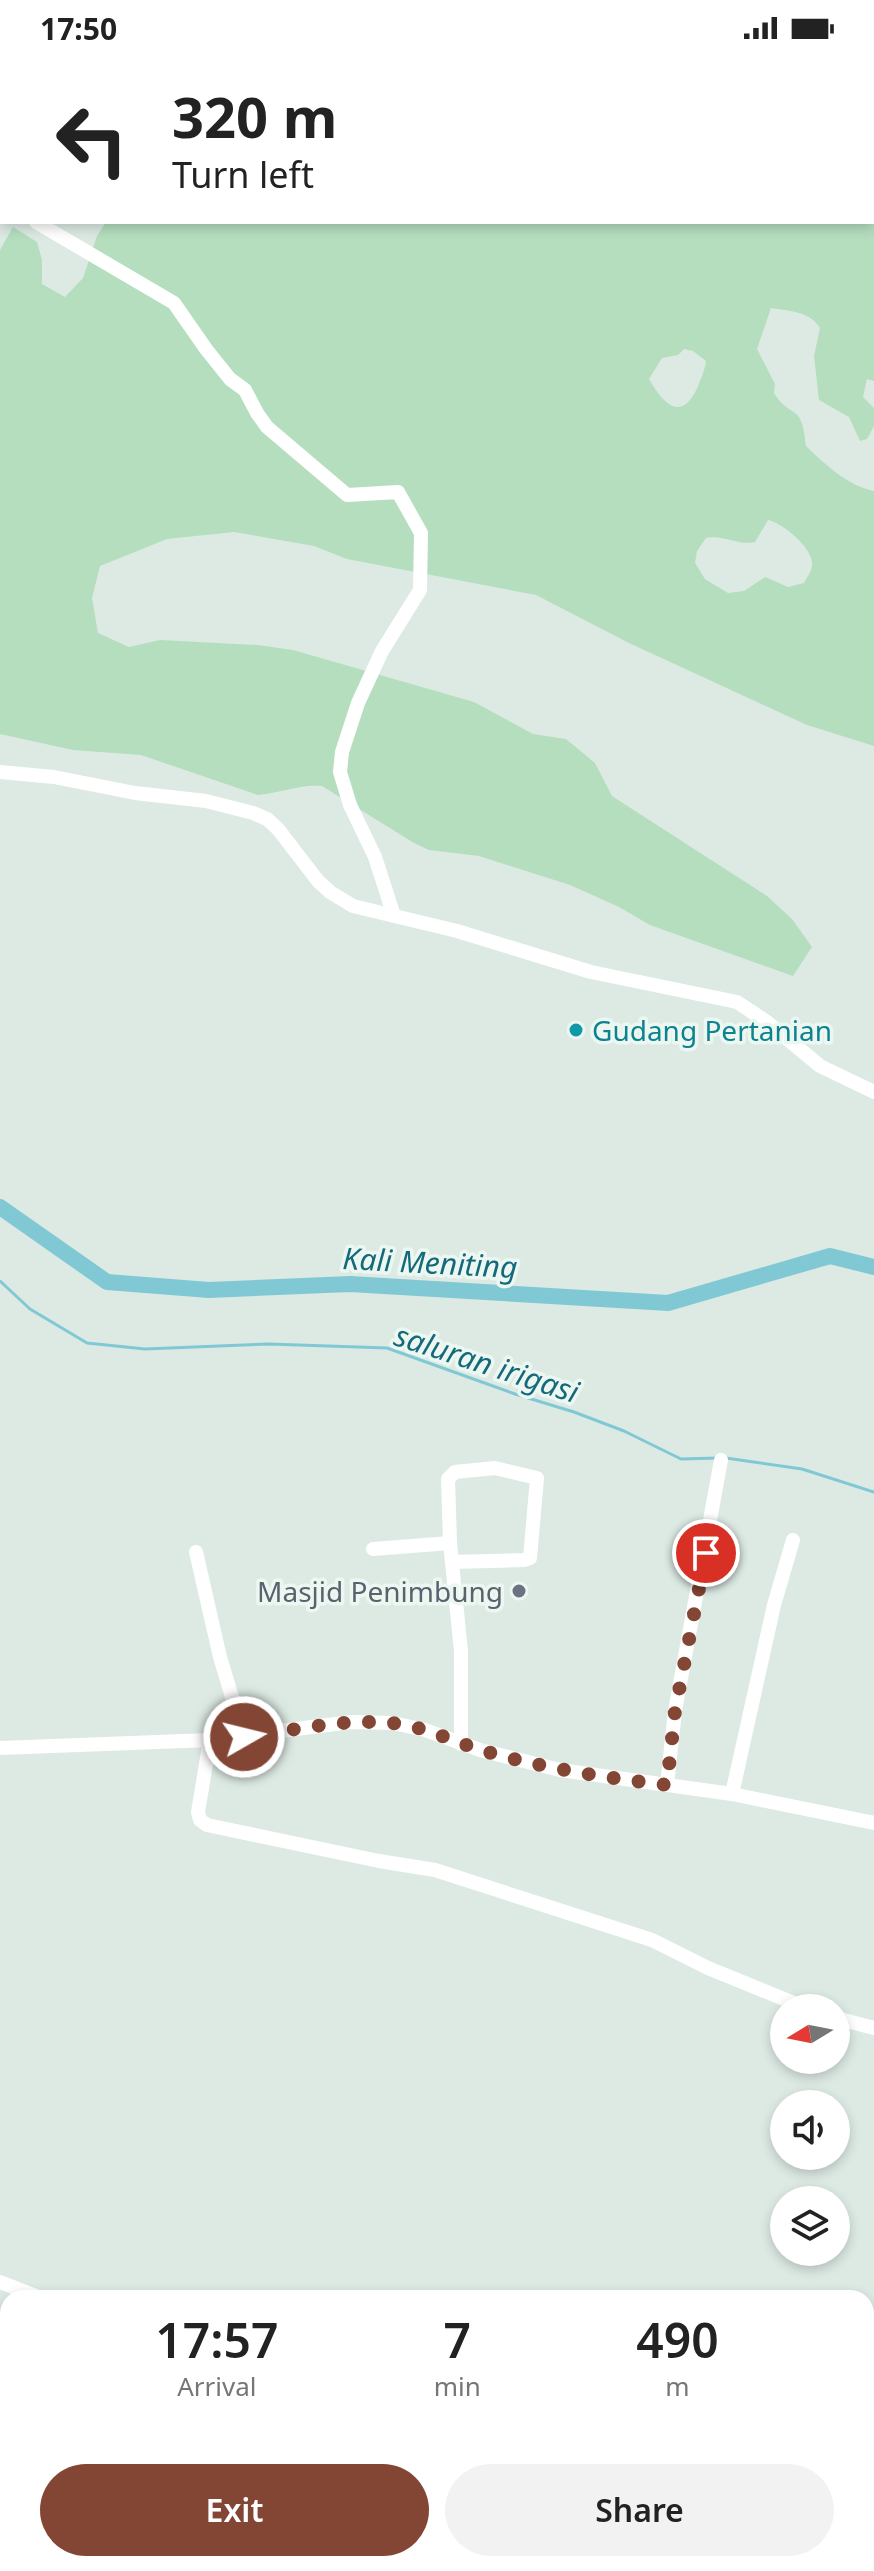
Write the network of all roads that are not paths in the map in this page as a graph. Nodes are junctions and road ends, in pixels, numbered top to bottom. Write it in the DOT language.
graph roads {
  1 [pos="39,224"];
  2 [pos="0,772"];
  3 [pos="394,916"];
  4 [pos="874,1092"];
  5 [pos="721,1460"];
  6 [pos="793,1540"];
  7 [pos="450,1543"];
  8 [pos="373,1549"];
  9 [pos="196,1552"];
  10 [pos="452,1562"];
  11 [pos="244,1737"];
  12 [pos="210,1740"];
  13 [pos="461,1744"];
  14 [pos="0,1748"];
  15 [pos="667,1785"];
  16 [pos="732,1794"];
  17 [pos="874,1821"];
  18 [pos="772,1994"];
  19 [pos="850,2022"];
  20 [pos="874,2028"];
  21 [pos="0,2282"];
  22 [pos="20,2290"];
  1 -- 3 [label="street"];
  2 -- 3 [label="street"];
  3 -- 4 [label="street"];
  5 -- 15 [label="street"];
  6 -- 16 [label="street"];
  7 -- 8 [label="street"];
  7 -- 10 [label="street"];
  7 -- 10 [label="street"];
  9 -- 11 [label="street"];
  10 -- 13 [label="street"];
  11 -- 12 [label="street"];
  11 -- 13 [label="street"];
  12 -- 14 [label="street"];
  12 -- 18 [label="street"];
  13 -- 15 [label="street"];
  15 -- 16 [label="street"];
  16 -- 17 [label="street"];
  19 -- 20 [label="street"];
  21 -- 22 [label="street"];
}
